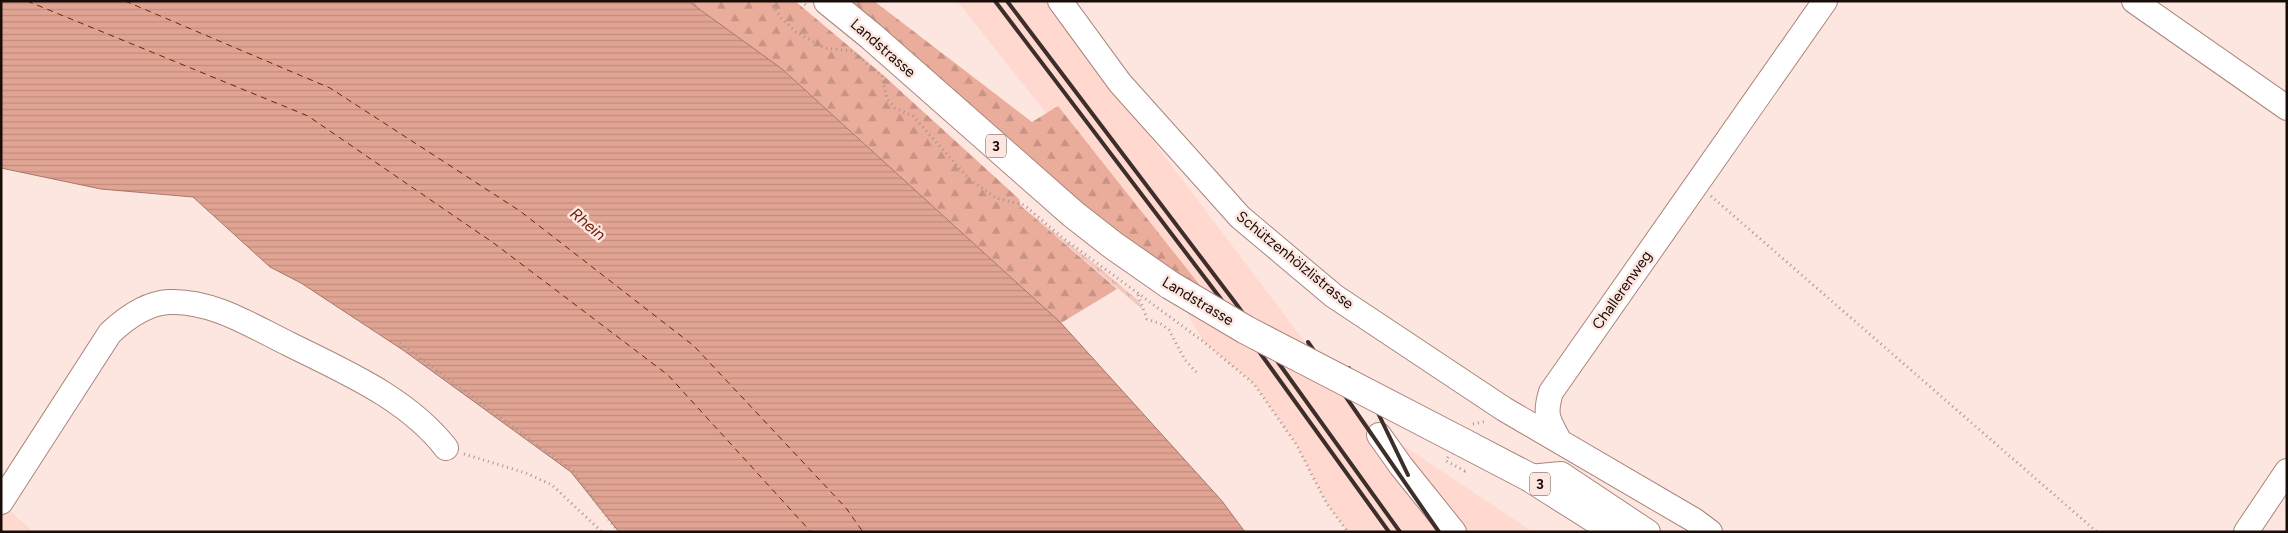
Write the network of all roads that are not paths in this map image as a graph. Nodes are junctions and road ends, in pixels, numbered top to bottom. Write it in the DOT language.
graph roads {
  1 [pos="828,1"];
  2 [pos="1060,1"];
  3 [pos="1825,1"];
  4 [pos="2134,1"];
  5 [pos="2287,108"];
  6 [pos="1379,435"];
  7 [pos="1560,440"];
  8 [pos="446,448"];
  9 [pos="2287,471"];
  10 [pos="1529,477"];
  11 [pos="1,502"];
  12 [pos="1454,532"];
  13 [pos="1616,532"];
  14 [pos="1648,532"];
  15 [pos="1710,532"];
  16 [pos="2246,532"];
  1 -- 10 [label="main road, Landstrasse / 3, bridge"];
  2 -- 7 [label="street, Schützenhölzlistrasse"];
  3 -- 7 [label="street, Challerenweg"];
  4 -- 5 [label="street"];
  6 -- 12 [label="street"];
  7 -- 15 [label="street, Challerenweg"];
  8 -- 11 [label="street"];
  9 -- 16 [label="street"];
  10 -- 13 [label="main road, Landstrasse / 3"];
  10 -- 14 [label="street"];
}
